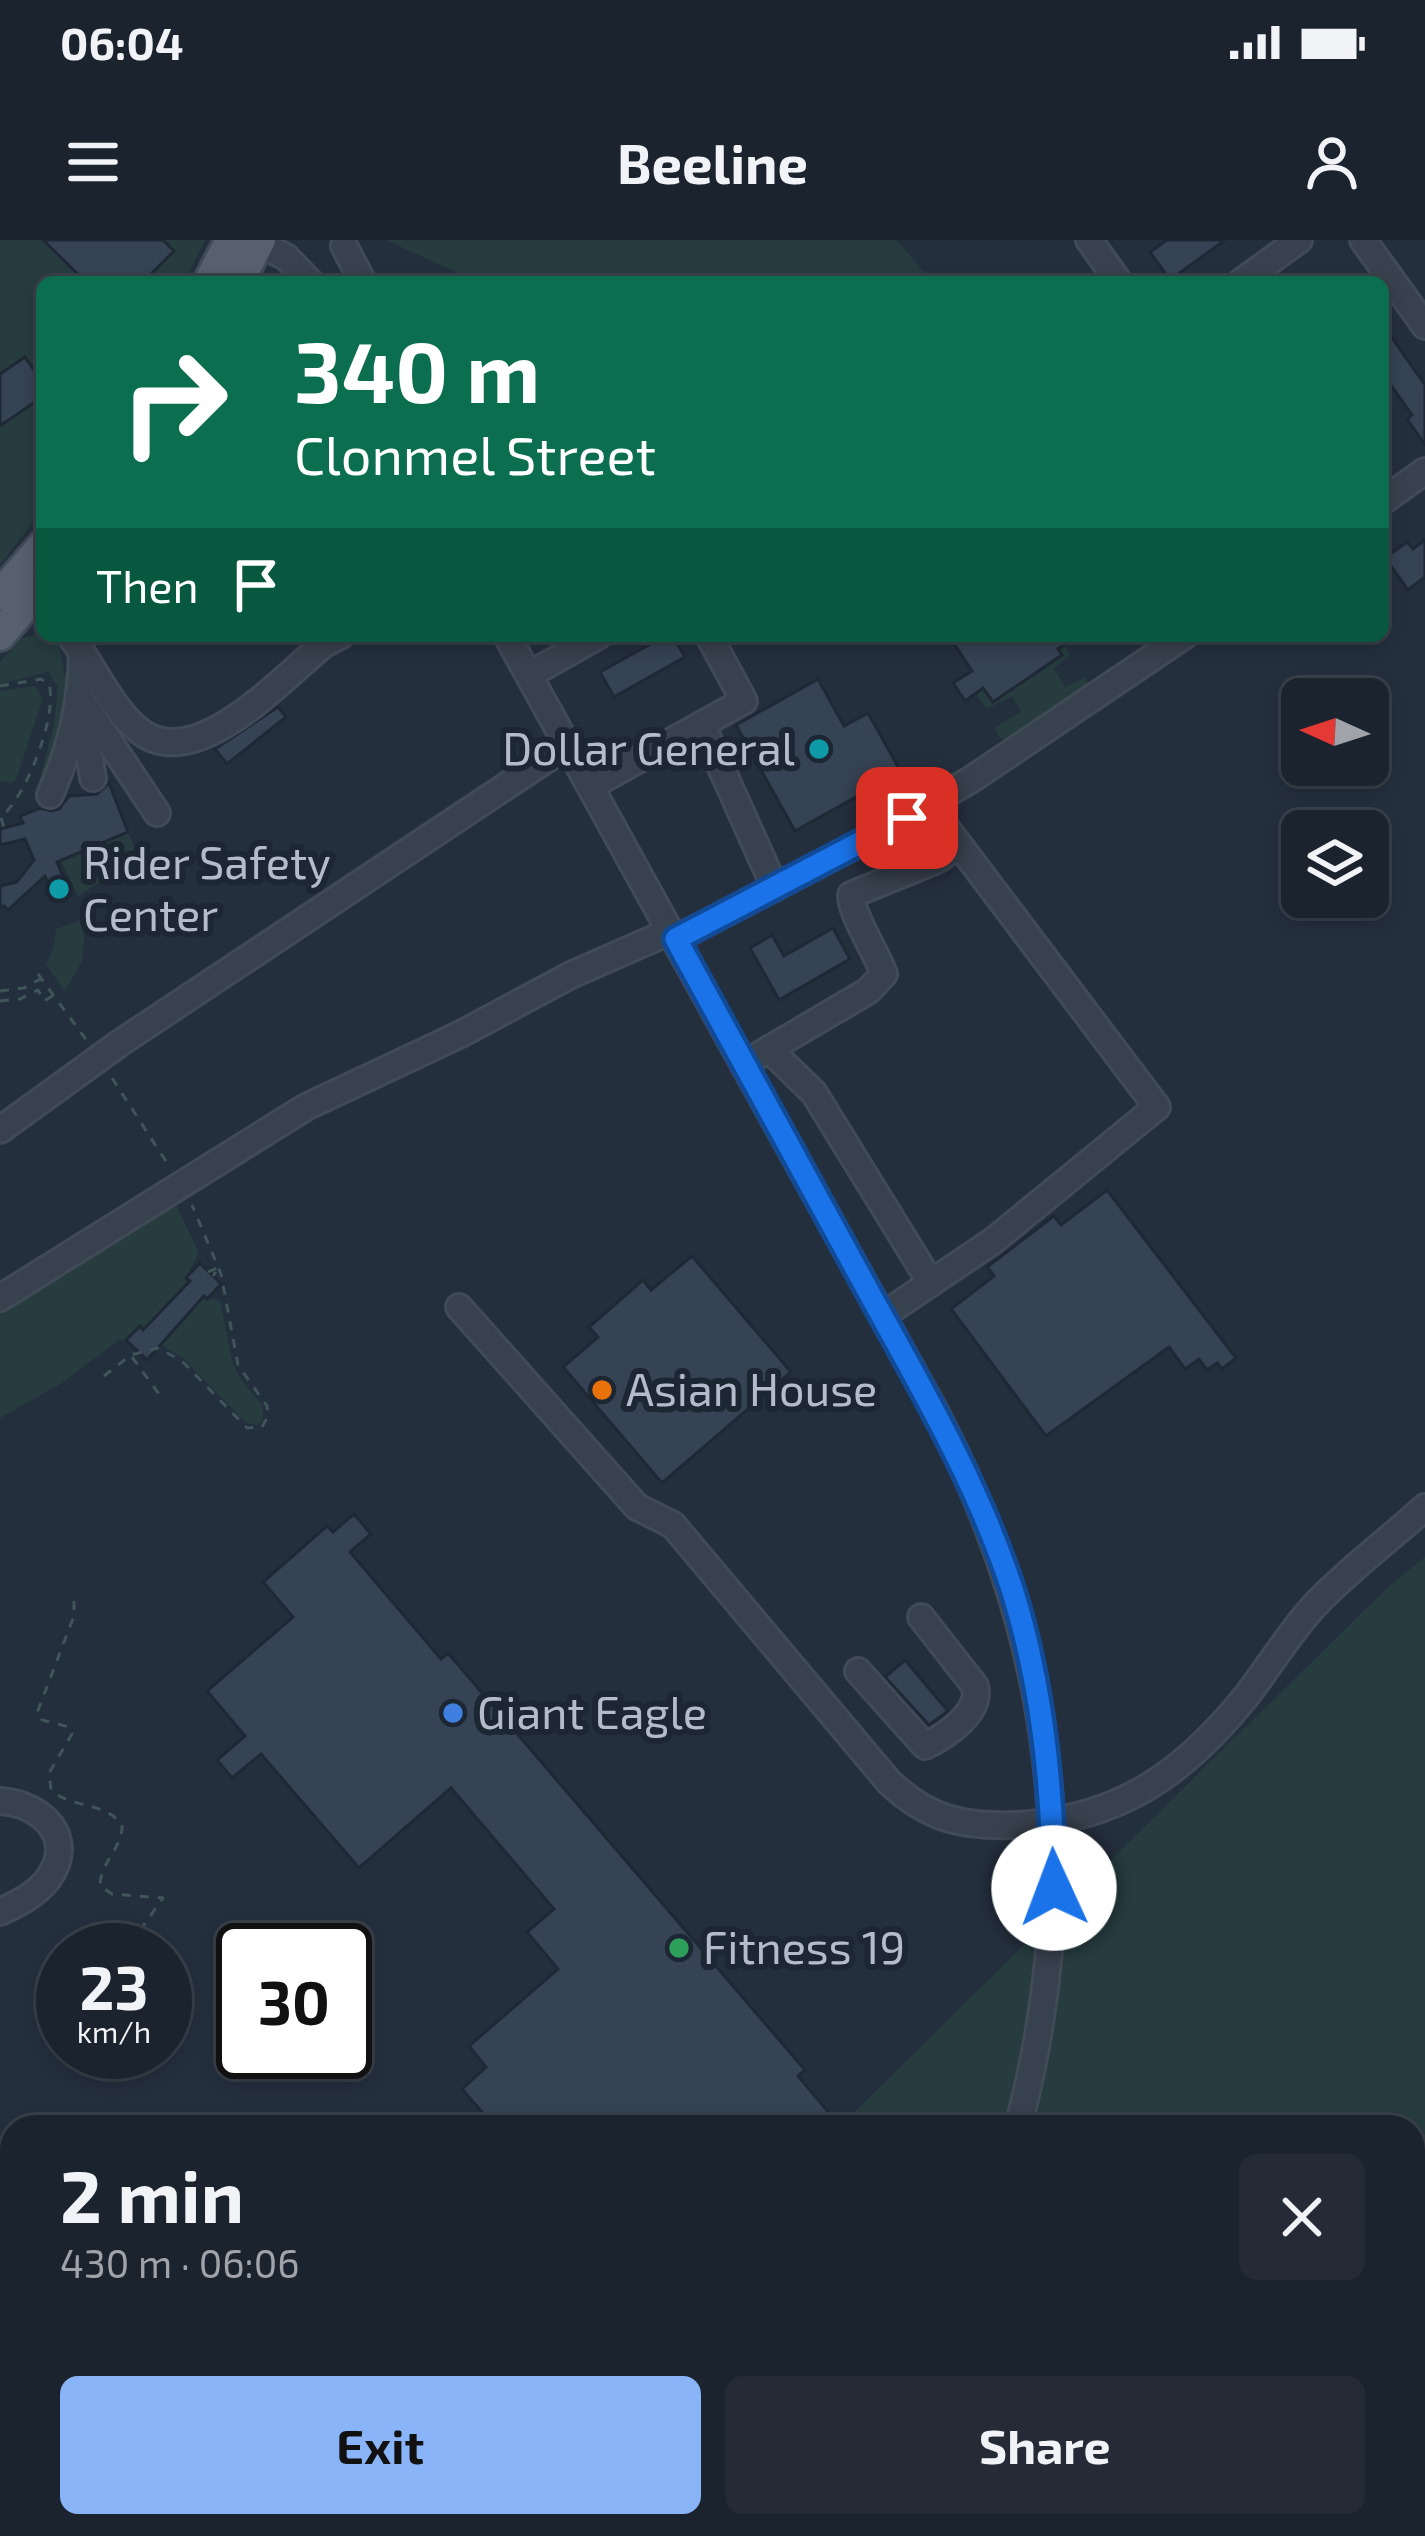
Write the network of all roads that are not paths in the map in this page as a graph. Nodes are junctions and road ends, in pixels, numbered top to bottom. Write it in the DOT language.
graph roads {
  1 [pos="1089,240"];
  2 [pos="1299,240"];
  3 [pos="1363,240"];
  4 [pos="250,241"];
  5 [pos="344,246"];
  6 [pos="215,276"];
  7 [pos="240,276"];
  8 [pos="304,276"];
  9 [pos="360,276"];
  10 [pos="1115,276"];
  11 [pos="1248,276"];
  12 [pos="1389,276"];
  13 [pos="1389,276"];
  14 [pos="1425,326"];
  15 [pos="1425,471"];
  16 [pos="1389,497"];
  17 [pos="36,564"];
  18 [pos="25,596"];
  19 [pos="0,635"];
  20 [pos="80,642"];
  21 [pos="81,642"];
  22 [pos="328,642"];
  23 [pos="510,642"];
  24 [pos="587,642"];
  25 [pos="712,642"];
  26 [pos="1175,642"];
  27 [pos="529,675"];
  28 [pos="81,698"];
  29 [pos="702,725"];
  30 [pos="568,745"];
  31 [pos="93,778"];
  32 [pos="591,787"];
  33 [pos="50,794"];
  34 [pos="929,805"];
  35 [pos="157,813"];
  36 [pos="958,846"];
  37 [pos="775,888"];
  38 [pos="674,935"];
  39 [pos="770,1049"];
  40 [pos="744,1064"];
  41 [pos="0,1130"];
  42 [pos="931,1283"];
  43 [pos="0,1298"];
  44 [pos="459,1307"];
  45 [pos="882,1316"];
  46 [pos="1425,1507"];
  47 [pos="921,1616"];
  48 [pos="858,1671"];
  49 [pos="0,1802"];
  50 [pos="1052,1823"];
  51 [pos="0,1912"];
  52 [pos="1021,2115"];
  1 -- 10 [label="street"];
  2 -- 11 [label="street"];
  3 -- 12 [label="street"];
  4 -- 6 [label="main road"];
  4 -- 7 [label="main road"];
  4 -- 8 [label="street"];
  5 -- 9 [label="street"];
  13 -- 14 [label="street"];
  15 -- 16 [label="street"];
  17 -- 18 [label="main road"];
  18 -- 19 [label="main road"];
  20 -- 28 [label="street"];
  21 -- 22 [label="street"];
  23 -- 27 [label="street"];
  24 -- 27 [label="street"];
  25 -- 29 [label="street"];
  26 -- 34 [label="street"];
  27 -- 30 [label="street"];
  28 -- 31 [label="street"];
  28 -- 33 [label="street"];
  28 -- 35 [label="street"];
  29 -- 32 [label="street"];
  29 -- 37 [label="street"];
  30 -- 32 [label="street"];
  30 -- 41 [label="street"];
  32 -- 38 [label="street"];
  34 -- 36 [label="street"];
  34 -- 37 [label="street"];
  36 -- 39 [label="street"];
  36 -- 42 [label="street"];
  37 -- 38 [label="street"];
  38 -- 40 [label="street"];
  38 -- 43 [label="street"];
  39 -- 40 [label="street"];
  39 -- 42 [label="street"];
  40 -- 45 [label="street"];
  42 -- 45 [label="street"];
  44 -- 50 [label="street"];
  45 -- 50 [label="street"];
  46 -- 50 [label="street"];
  47 -- 48 [label="street"];
  49 -- 51 [label="street"];
  50 -- 52 [label="street"];
}
